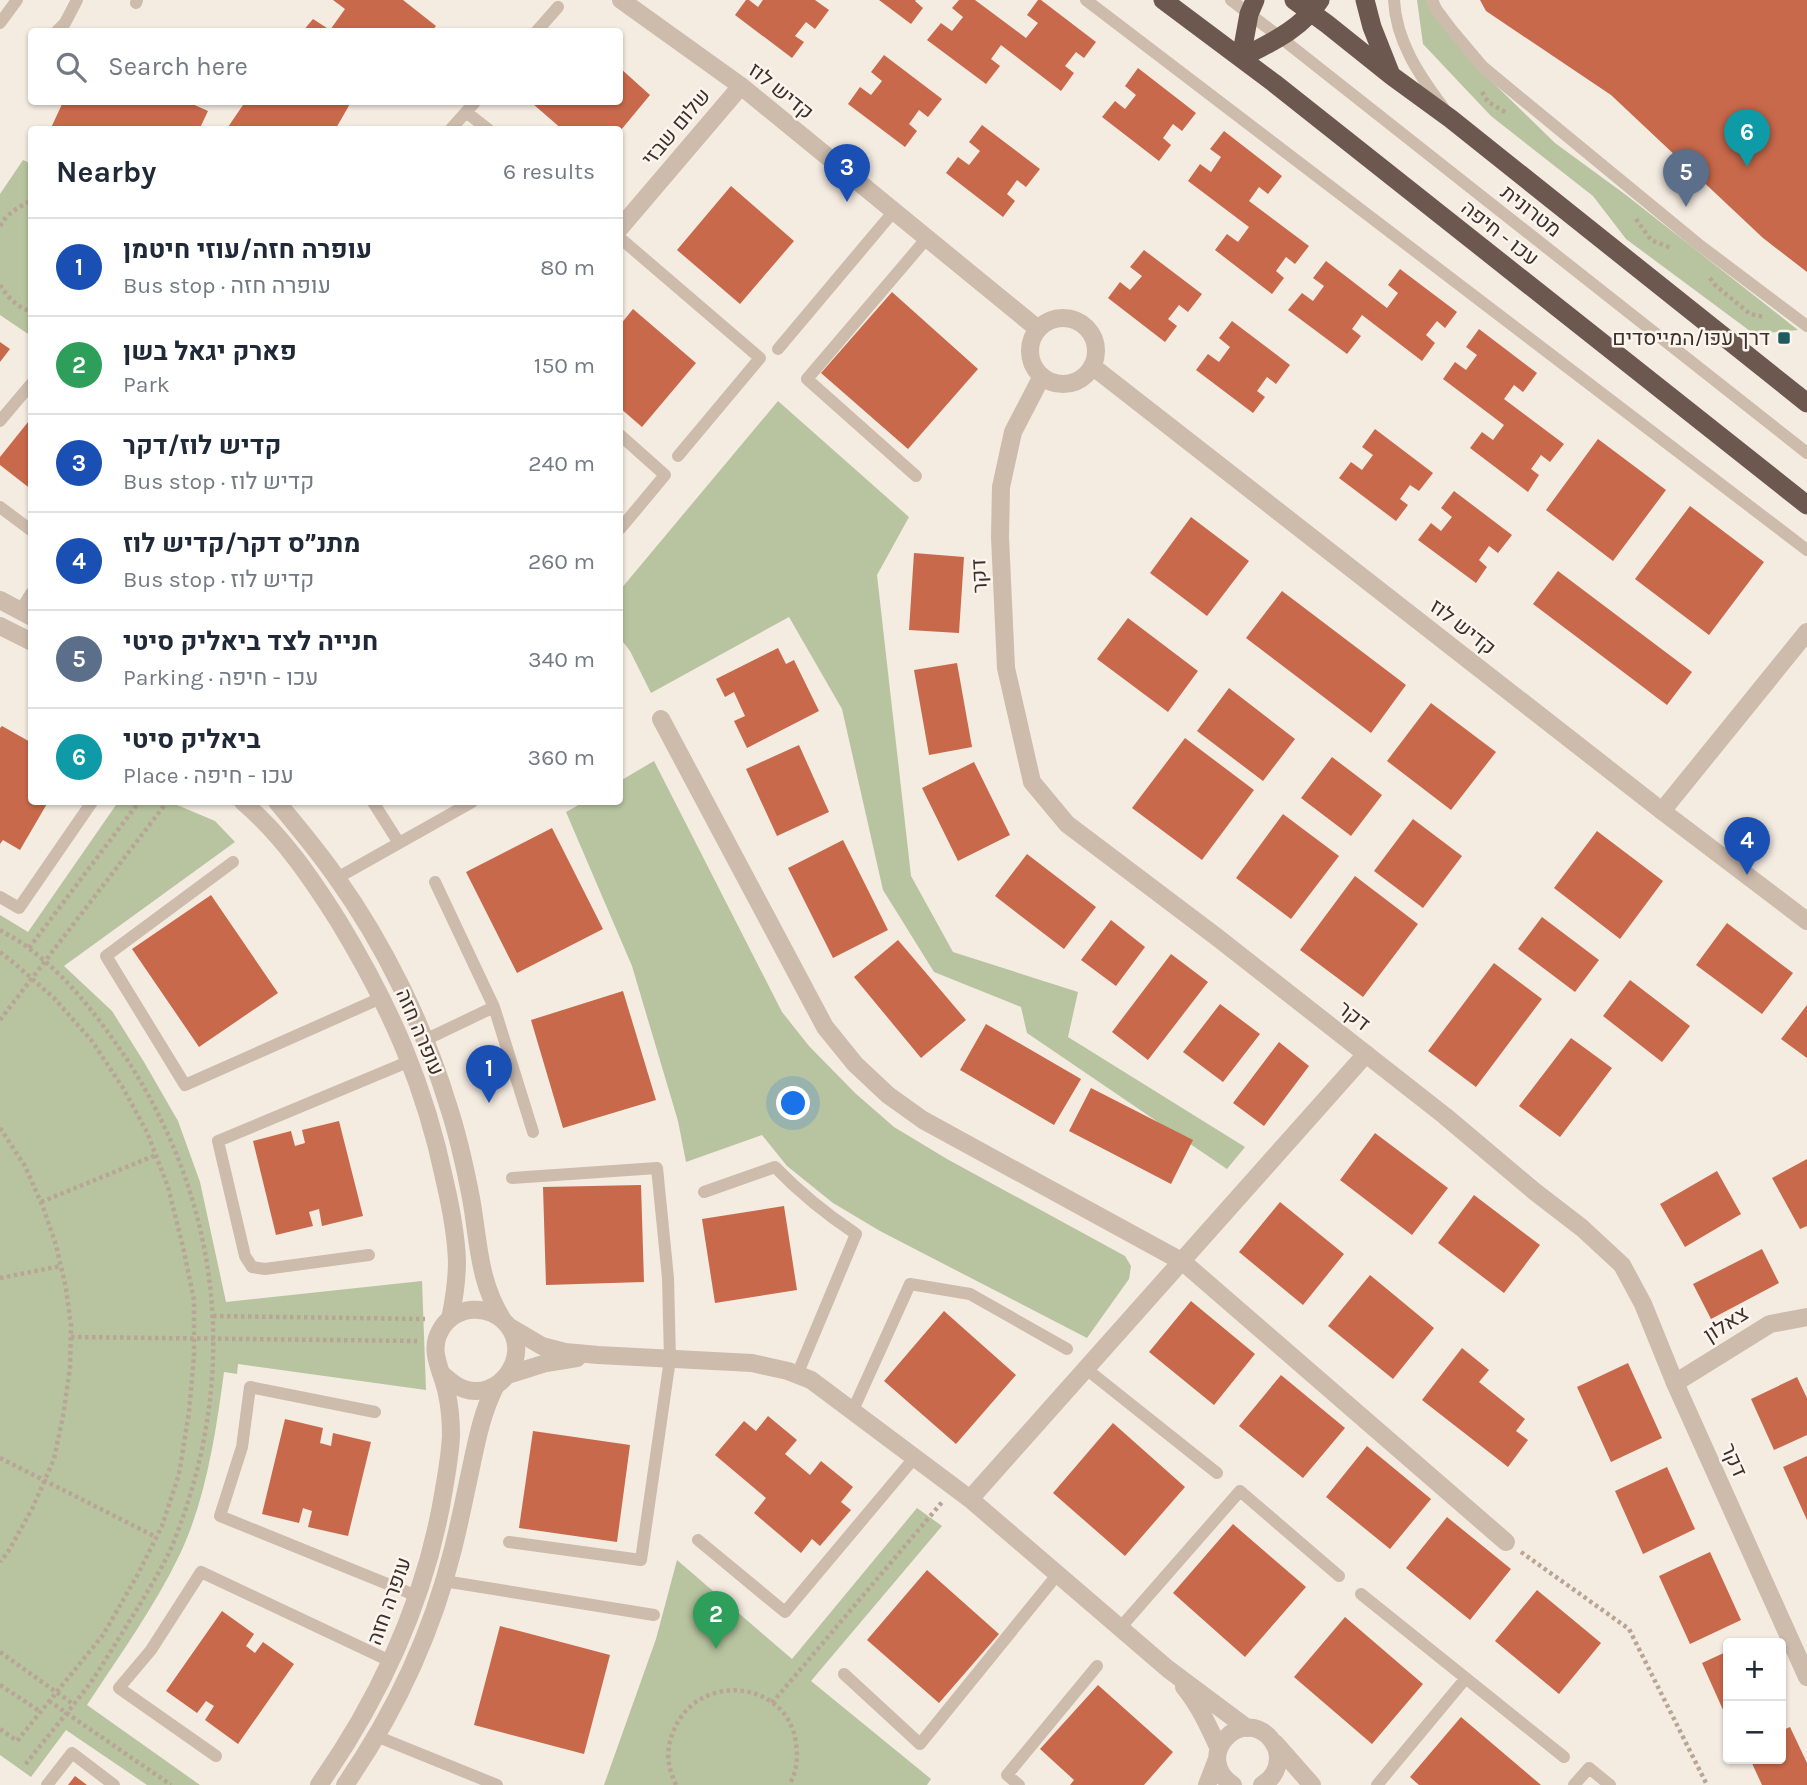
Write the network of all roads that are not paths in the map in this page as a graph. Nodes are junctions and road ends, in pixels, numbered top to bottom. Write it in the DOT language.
graph roads {
  1 [pos="17,0"];
  2 [pos="77,0"];
  3 [pos="621,0"];
  4 [pos="1086,0"];
  5 [pos="1163,0"];
  6 [pos="1231,0"];
  7 [pos="1294,0"];
  8 [pos="1365,0"];
  9 [pos="1394,0"];
  10 [pos="1432,0"];
  11 [pos="558,6"];
  12 [pos="1316,6"];
  13 [pos="1252,7"];
  14 [pos="0,23"];
  15 [pos="60,28"];
  16 [pos="539,28"];
  17 [pos="1281,38"];
  18 [pos="1241,58"];
  19 [pos="1392,76"];
  20 [pos="741,86"];
  21 [pos="472,105"];
  22 [pos="466,112"];
  23 [pos="1451,119"];
  24 [pos="454,126"];
  25 [pos="484,126"];
  26 [pos="894,211"];
  27 [pos="623,225"];
  28 [pos="623,232"];
  29 [pos="927,238"];
  30 [pos="1807,326"];
  31 [pos="1038,329"];
  32 [pos="778,349"];
  33 [pos="1092,366"];
  34 [pos="1042,376"];
  35 [pos="28,388"];
  36 [pos="1807,403"];
  37 [pos="0,421"];
  38 [pos="623,438"];
  39 [pos="1807,453"];
  40 [pos="678,456"];
  41 [pos="916,476"];
  42 [pos="1807,505"];
  43 [pos="0,506"];
  44 [pos="623,525"];
  45 [pos="28,528"];
  46 [pos="1807,550"];
  47 [pos="0,600"];
  48 [pos="26,614"];
  49 [pos="0,626"];
  50 [pos="1807,632"];
  51 [pos="28,640"];
  52 [pos="662,719"];
  53 [pos="90,805"];
  54 [pos="246,805"];
  55 [pos="279,805"];
  56 [pos="375,805"];
  57 [pos="467,805"];
  58 [pos="1662,811"];
  59 [pos="399,843"];
  60 [pos="233,862"];
  61 [pos="337,877"];
  62 [pos="435,882"];
  63 [pos="0,897"];
  64 [pos="1807,921"];
  65 [pos="381,998"];
  66 [pos="494,1007"];
  67 [pos="425,1040"];
  68 [pos="1366,1054"];
  69 [pos="411,1061"];
  70 [pos="533,1132"];
  71 [pos="512,1178"];
  72 [pos="704,1192"];
  73 [pos="369,1255"];
  74 [pos="1183,1262"];
  75 [pos="1807,1317"];
  76 [pos="450,1319"];
  77 [pos="506,1323"];
  78 [pos="1066,1349"];
  79 [pos="598,1355"];
  80 [pos="670,1359"];
  81 [pos="1085,1368"];
  82 [pos="442,1374"];
  83 [pos="797,1375"];
  84 [pos="502,1380"];
  85 [pos="1675,1383"];
  86 [pos="853,1410"];
  87 [pos="375,1412"];
  88 [pos="915,1457"];
  89 [pos="1217,1473"];
  90 [pos="970,1499"];
  91 [pos="698,1540"];
  92 [pos="509,1542"];
  93 [pos="1506,1542"];
  94 [pos="1057,1574"];
  95 [pos="1339,1576"];
  96 [pos="444,1581"];
  97 [pos="1361,1594"];
  98 [pos="417,1596"];
  99 [pos="654,1615"];
  100 [pos="1120,1628"];
  101 [pos="390,1661"];
  102 [pos="1097,1666"];
  103 [pos="1168,1669"];
  104 [pos="844,1674"];
  105 [pos="1807,1677"];
  106 [pos="1466,1678"];
  107 [pos="1247,1728"];
  108 [pos="376,1736"];
  109 [pos="1275,1744"];
  110 [pos="1218,1754"];
  111 [pos="216,1756"];
  112 [pos="1564,1757"];
  113 [pos="47,1785"];
  114 [pos="114,1785"];
  115 [pos="319,1785"];
  116 [pos="345,1785"];
  117 [pos="497,1785"];
  118 [pos="1019,1785"];
  119 [pos="1207,1785"];
  120 [pos="1234,1785"];
  121 [pos="1262,1785"];
  122 [pos="1312,1785"];
  123 [pos="1377,1785"];
  124 [pos="1574,1785"];
  125 [pos="1610,1785"];
  1 -- 14 [label="lane"];
  2 -- 15 [label="lane"];
  3 -- 20 [label="street, קדיש לוז"];
  4 -- 46 [label="lane"];
  5 -- 18 [label="highway, עכו - חיפה"];
  6 -- 13 [label="lane, מטרונית"];
  7 -- 12 [label="highway"];
  8 -- 19 [label="highway"];
  9 -- 23 [label="lane"];
  10 -- 30 [label="lane"];
  11 -- 16 [label="lane"];
  12 -- 17 [label="highway"];
  12 -- 19 [label="highway"];
  13 -- 17 [label="lane, מטרונית"];
  13 -- 18 [label="highway"];
  17 -- 18 [label="highway"];
  17 -- 39 [label="lane, מטרונית"];
  18 -- 42 [label="highway, עכו - חיפה"];
  19 -- 23 [label="highway"];
  20 -- 26 [label="street, קדיש לוז"];
  20 -- 27 [label="street, שלום שבזי"];
  21 -- 22 [label="lane"];
  22 -- 24 [label="lane"];
  22 -- 25 [label="lane"];
  23 -- 36 [label="highway"];
  26 -- 29 [label="street, קדיש לוז"];
  26 -- 32 [label="lane"];
  28 -- 40 [label="lane"];
  29 -- 31 [label="street, קדיש לוז"];
  29 -- 41 [label="lane"];
  31 -- 33 [label="street"];
  31 -- 34 [label="street"];
  33 -- 34 [label="street"];
  33 -- 58 [label="street, קדיש לוז"];
  34 -- 68 [label="street, דקר"];
  35 -- 37 [label="lane"];
  38 -- 44 [label="lane"];
  43 -- 45 [label="lane"];
  47 -- 48 [label="street"];
  49 -- 51 [label="street"];
  50 -- 58 [label="street"];
  52 -- 74 [label="street"];
  53 -- 63 [label="lane"];
  54 -- 65 [label="street, עופרה חזה"];
  55 -- 61 [label="street, עופרה חזה"];
  56 -- 59 [label="lane"];
  57 -- 59 [label="lane"];
  58 -- 64 [label="street, קדיש לוז"];
  59 -- 61 [label="lane"];
  60 -- 65 [label="lane"];
  61 -- 67 [label="street, עופרה חזה"];
  62 -- 66 [label="lane"];
  65 -- 69 [label="street, עופרה חזה"];
  66 -- 67 [label="lane"];
  66 -- 70 [label="lane"];
  67 -- 77 [label="street, עופרה חזה"];
  68 -- 74 [label="street"];
  68 -- 85 [label="street, דקר"];
  69 -- 73 [label="lane"];
  69 -- 76 [label="street, עופרה חזה"];
  71 -- 80 [label="lane"];
  72 -- 83 [label="lane"];
  74 -- 81 [label="street"];
  74 -- 93 [label="street"];
  75 -- 85 [label="street, צאלון"];
  76 -- 77 [label="street"];
  76 -- 82 [label="street"];
  77 -- 79 [label="street"];
  77 -- 84 [label="street"];
  78 -- 86 [label="lane"];
  79 -- 80 [label="street"];
  79 -- 84 [label="street"];
  80 -- 83 [label="street"];
  80 -- 92 [label="lane"];
  81 -- 89 [label="lane"];
  81 -- 90 [label="street"];
  82 -- 84 [label="street"];
  82 -- 98 [label="street, עופרה חזה"];
  83 -- 86 [label="street"];
  84 -- 96 [label="street"];
  85 -- 105 [label="street, דקר"];
  86 -- 88 [label="street"];
  87 -- 98 [label="lane"];
  88 -- 90 [label="street"];
  88 -- 91 [label="lane"];
  90 -- 94 [label="street"];
  94 -- 100 [label="street"];
  94 -- 104 [label="lane"];
  95 -- 100 [label="lane"];
  96 -- 99 [label="lane"];
  96 -- 108 [label="street"];
  97 -- 106 [label="lane"];
  98 -- 101 [label="street, עופרה חזה"];
  100 -- 103 [label="street"];
  101 -- 111 [label="lane"];
  101 -- 115 [label="street, עופרה חזה"];
  102 -- 118 [label="lane"];
  103 -- 107 [label="street"];
  103 -- 110 [label="street"];
  106 -- 112 [label="lane"];
  106 -- 123 [label="lane"];
  107 -- 109 [label="street"];
  107 -- 110 [label="street"];
  108 -- 116 [label="street"];
  108 -- 117 [label="lane"];
  109 -- 121 [label="street"];
  109 -- 122 [label="street"];
  110 -- 119 [label="street"];
  110 -- 120 [label="street"];
  113 -- 114 [label="lane"];
  124 -- 125 [label="lane"];
}
